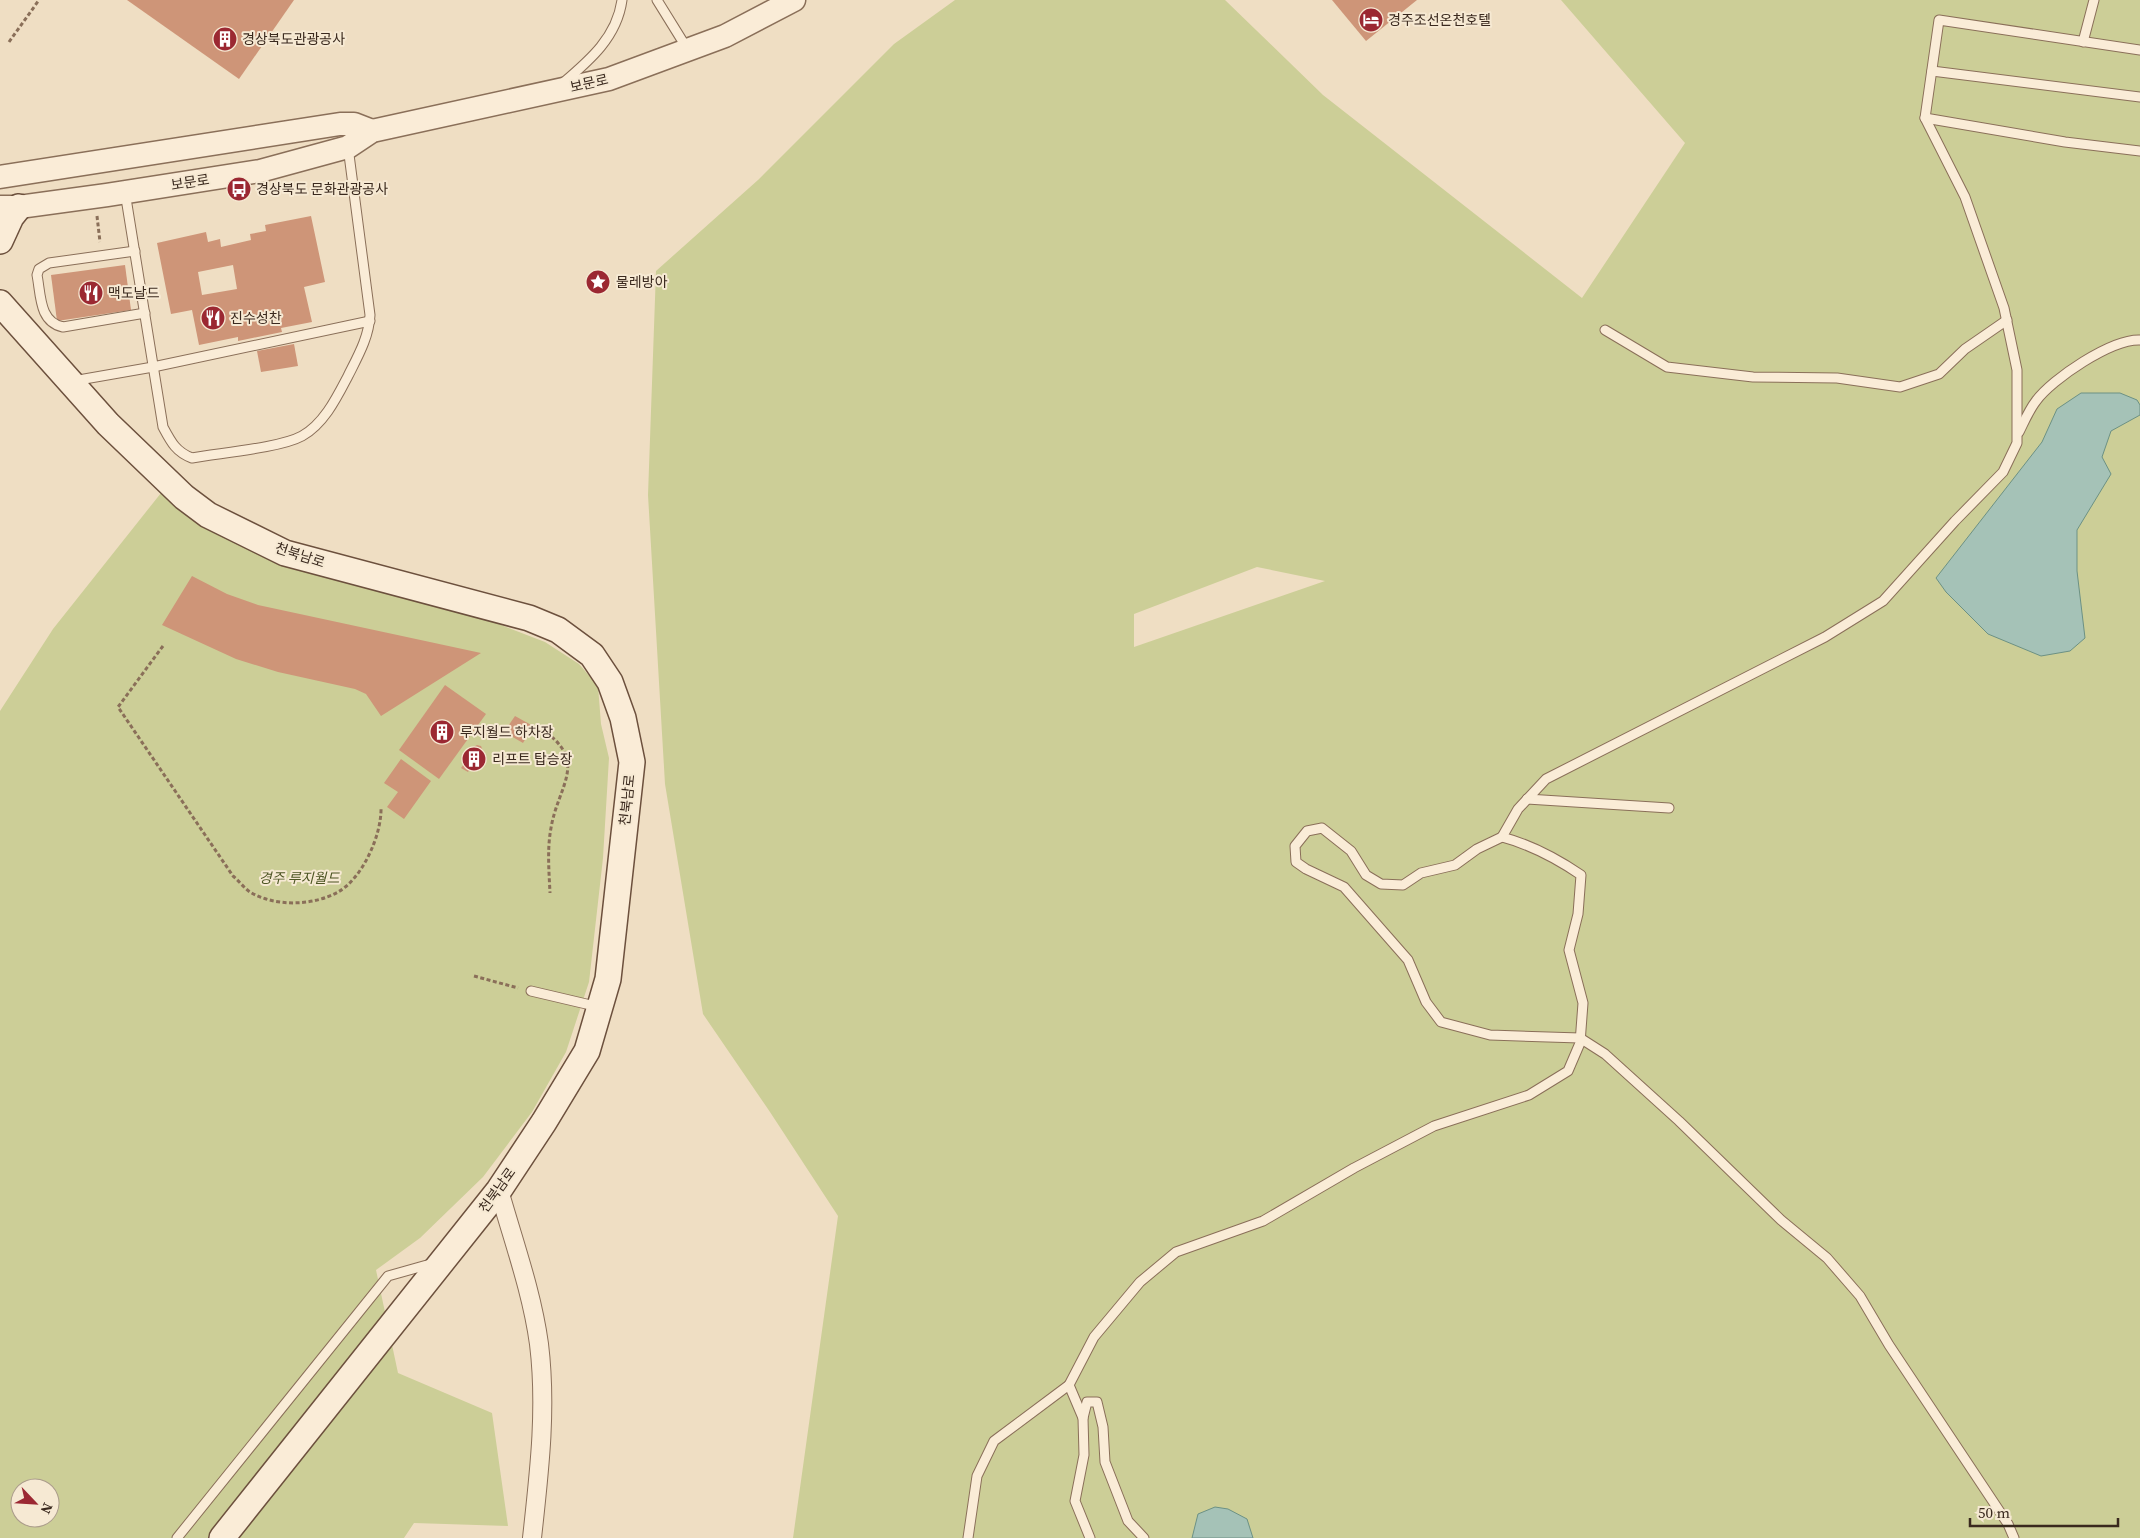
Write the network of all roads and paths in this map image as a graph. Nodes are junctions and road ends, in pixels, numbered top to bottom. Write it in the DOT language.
graph roads {
  1 [pos="39,0"];
  2 [pos="622,0"];
  3 [pos="657,0"];
  4 [pos="2094,0"];
  5 [pos="782,1"];
  6 [pos="9,42"];
  7 [pos="2083,42"];
  8 [pos="688,50"];
  9 [pos="2140,50"];
  10 [pos="1932,70"];
  11 [pos="554,91"];
  12 [pos="2140,97"];
  13 [pos="1925,118"];
  14 [pos="372,130"];
  15 [pos="348,146"];
  16 [pos="2140,151"];
  17 [pos="0,177"];
  18 [pos="125,192"];
  19 [pos="10,207"];
  20 [pos="0,241"];
  21 [pos="134,251"];
  22 [pos="0,303"];
  23 [pos="144,313"];
  24 [pos="2006,320"];
  25 [pos="370,321"];
  26 [pos="1605,330"];
  27 [pos="2140,340"];
  28 [pos="153,367"];
  29 [pos="70,382"];
  30 [pos="2018,434"];
  31 [pos="163,646"];
  32 [pos="541,729"];
  33 [pos="1527,799"];
  34 [pos="381,807"];
  35 [pos="1668,808"];
  36 [pos="1502,837"];
  37 [pos="550,893"];
  38 [pos="474,976"];
  39 [pos="531,991"];
  40 [pos="599,1008"];
  41 [pos="1580,1038"];
  42 [pos="499,1190"];
  43 [pos="446,1259"];
  44 [pos="1068,1385"];
  45 [pos="1083,1418"];
  46 [pos="177,1538"];
  47 [pos="222,1538"];
  48 [pos="532,1538"];
  49 [pos="968,1538"];
  50 [pos="1090,1538"];
  51 [pos="1144,1538"];
  52 [pos="2014,1538"];
  1 -- 6 [label="path"];
  2 -- 11 [label="lane"];
  3 -- 8 [label="lane"];
  4 -- 7 [label="lane"];
  5 -- 8 [label="street, 보문로"];
  7 -- 9 [label="lane"];
  7 -- 10 [label="lane"];
  8 -- 11 [label="street, 보문로"];
  10 -- 12 [label="lane"];
  10 -- 13 [label="lane"];
  11 -- 14 [label="street, 보문로"];
  13 -- 16 [label="lane"];
  13 -- 24 [label="lane"];
  14 -- 15 [label="street, 보문로"];
  14 -- 17 [label="street, 보문로"];
  15 -- 18 [label="street, 보문로"];
  15 -- 25 [label="lane"];
  18 -- 19 [label="street, 보문로"];
  18 -- 21 [label="lane"];
  19 -- 20 [label="main road"];
  21 -- 23 [label="lane"];
  21 -- 23 [label="lane"];
  22 -- 29 [label="main road, 천북남로"];
  23 -- 28 [label="lane"];
  24 -- 26 [label="lane"];
  24 -- 30 [label="lane"];
  25 -- 28 [label="lane"];
  25 -- 28 [label="lane"];
  27 -- 30 [label="lane"];
  28 -- 29 [label="lane"];
  29 -- 40 [label="main road, 천북남로"];
  30 -- 33 [label="lane"];
  31 -- 34 [label="path"];
  32 -- 37 [label="path"];
  33 -- 35 [label="lane"];
  33 -- 36 [label="lane"];
  36 -- 41 [label="lane"];
  36 -- 41 [label="lane"];
  38 -- 39 [label="path"];
  39 -- 40 [label="lane"];
  40 -- 42 [label="main road, 천북남로"];
  41 -- 44 [label="lane"];
  41 -- 52 [label="lane"];
  42 -- 43 [label="main road, 천북남로"];
  42 -- 48 [label="street"];
  43 -- 46 [label="lane"];
  43 -- 47 [label="main road, 천북남로"];
  44 -- 45 [label="lane"];
  44 -- 49 [label="lane"];
  45 -- 50 [label="lane"];
  45 -- 51 [label="lane"];
}
